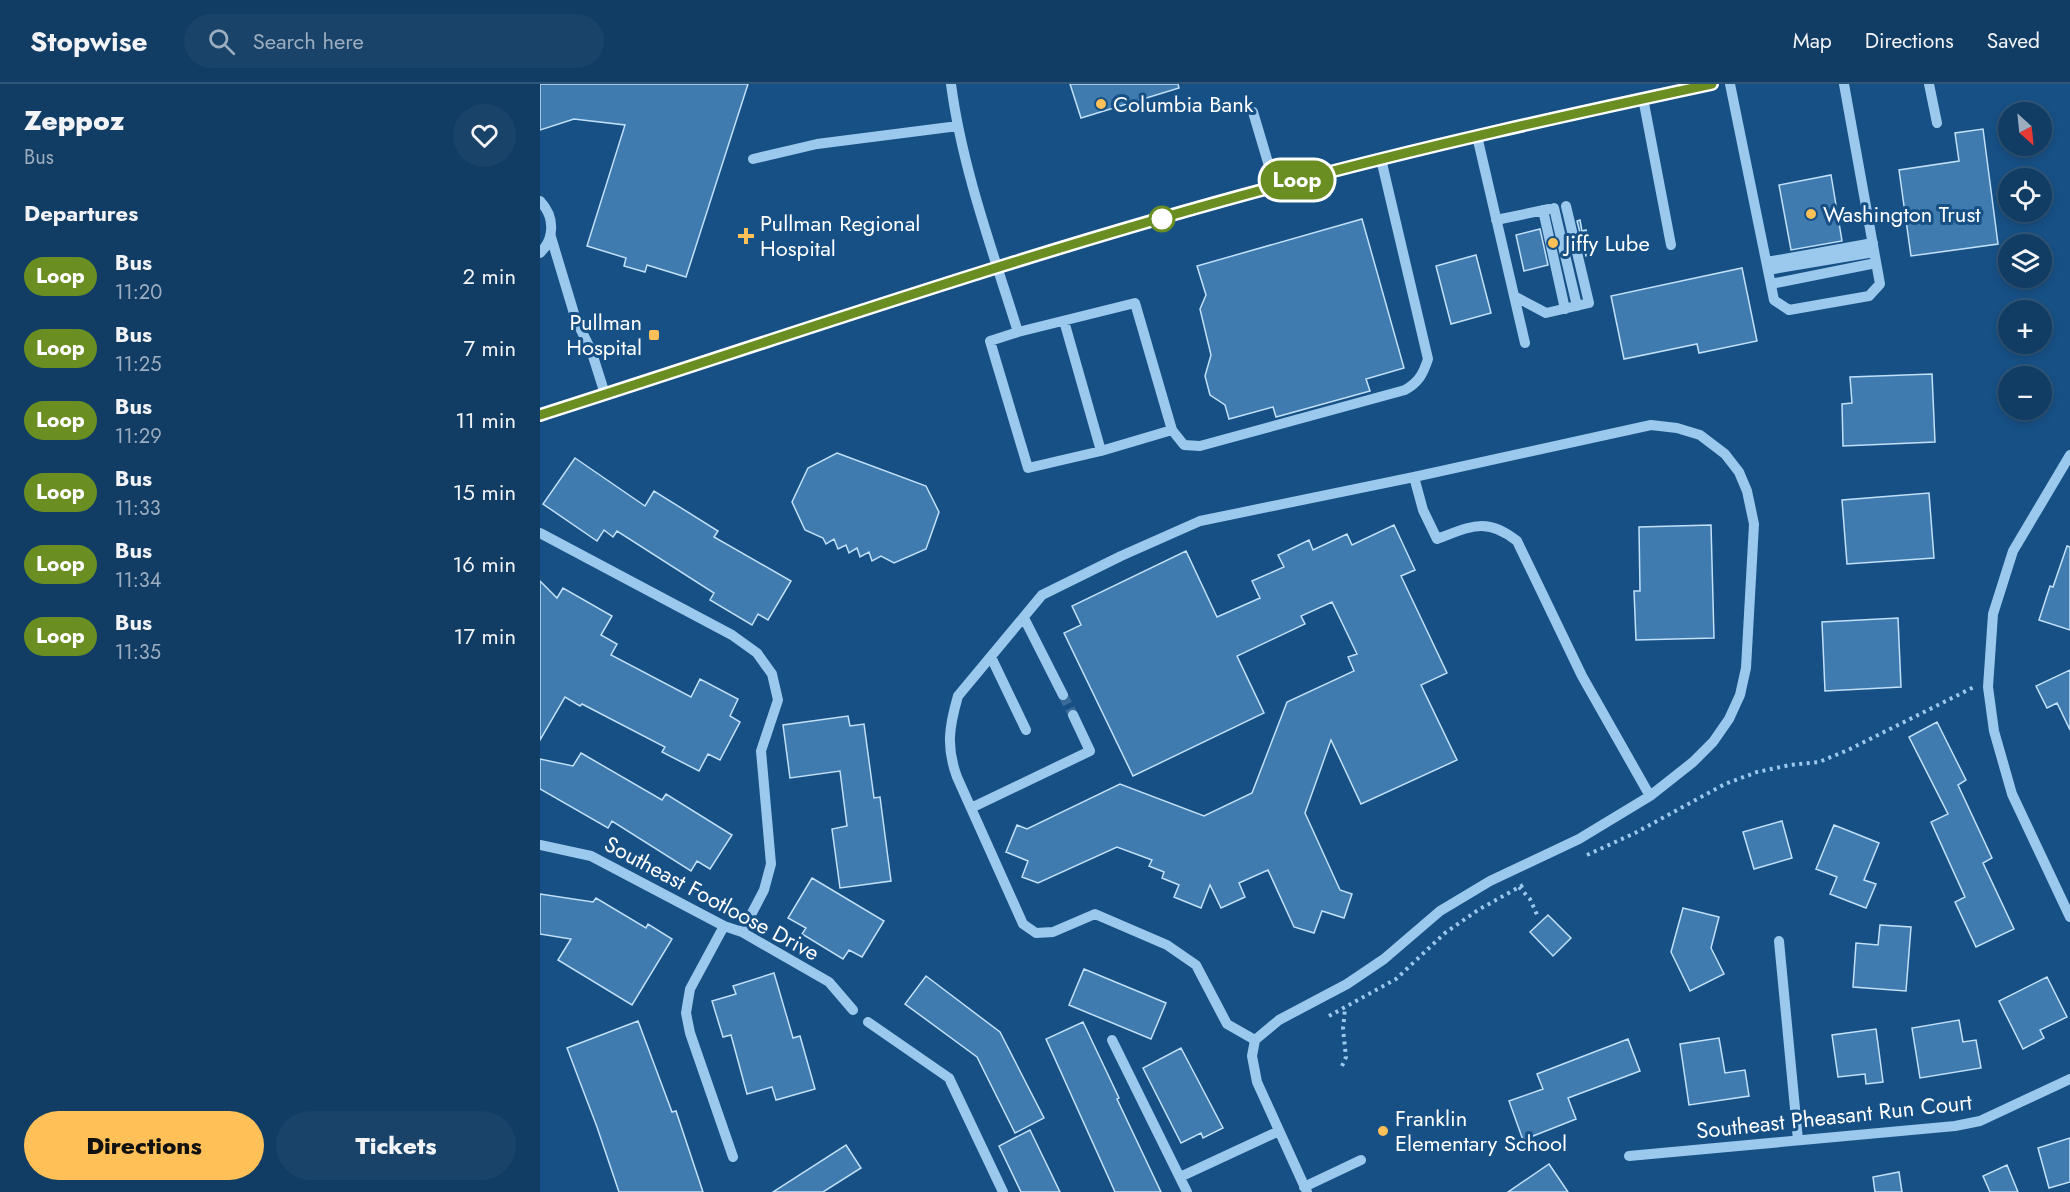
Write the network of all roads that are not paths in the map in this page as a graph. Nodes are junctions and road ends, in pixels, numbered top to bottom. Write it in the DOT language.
graph roads {
  1 [pos="951,84"];
  2 [pos="1712,84"];
  3 [pos="1730,84"];
  4 [pos="1844,84"];
  5 [pos="1929,84"];
  6 [pos="1643,98"];
  7 [pos="1253,112"];
  8 [pos="1937,123"];
  9 [pos="958,126"];
  10 [pos="1477,136"];
  11 [pos="753,159"];
  12 [pos="1381,159"];
  13 [pos="1275,186"];
  14 [pos="540,201"];
  15 [pos="1548,209"];
  16 [pos="1496,220"];
  17 [pos="550,237"];
  18 [pos="1671,245"];
  19 [pos="1875,253"];
  20 [pos="540,254"];
  21 [pos="1768,266"];
  22 [pos="998,267"];
  23 [pos="1771,284"];
  24 [pos="1515,296"];
  25 [pos="1577,306"];
  26 [pos="1565,309"];
  27 [pos="1064,321"];
  28 [pos="1018,333"];
  29 [pos="1525,343"];
  30 [pos="605,394"];
  31 [pos="540,415"];
  32 [pos="1172,430"];
  33 [pos="1101,451"];
  34 [pos="2070,456"];
  35 [pos="1414,477"];
  36 [pos="540,533"];
  37 [pos="1024,618"];
  38 [pos="991,657"];
  39 [pos="1063,695"];
  40 [pos="1072,715"];
  41 [pos="1026,730"];
  42 [pos="1650,796"];
  43 [pos="971,808"];
  44 [pos="540,845"];
  45 [pos="2070,917"];
  46 [pos="724,926"];
  47 [pos="742,932"];
  48 [pos="1779,941"];
  49 [pos="853,1010"];
  50 [pos="868,1022"];
  51 [pos="1112,1040"];
  52 [pos="1255,1040"];
  53 [pos="2070,1079"];
  54 [pos="1279,1131"];
  55 [pos="1798,1140"];
  56 [pos="1629,1156"];
  57 [pos="733,1157"];
  58 [pos="1361,1160"];
  59 [pos="1180,1177"];
  60 [pos="1305,1189"];
  61 [pos="1003,1192"];
  62 [pos="1187,1192"];
  1 -- 9 [label="street"];
  2 -- 6 [label="street"];
  3 -- 21 [label="street"];
  4 -- 19 [label="street"];
  5 -- 8 [label="street"];
  6 -- 10 [label="street"];
  6 -- 18 [label="street"];
  7 -- 13 [label="street"];
  9 -- 11 [label="street"];
  9 -- 22 [label="street"];
  10 -- 12 [label="street"];
  10 -- 16 [label="street"];
  12 -- 13 [label="street"];
  12 -- 32 [label="street"];
  13 -- 22 [label="street"];
  14 -- 17 [label="street"];
  15 -- 16 [label="street"];
  15 -- 25 [label="street"];
  15 -- 25 [label="street"];
  15 -- 26 [label="street"];
  16 -- 24 [label="street"];
  17 -- 20 [label="street"];
  17 -- 30 [label="street"];
  19 -- 21 [label="street"];
  19 -- 23 [label="street"];
  19 -- 23 [label="street"];
  21 -- 23 [label="street"];
  22 -- 28 [label="street"];
  22 -- 30 [label="street"];
  24 -- 26 [label="street"];
  24 -- 29 [label="street"];
  25 -- 26 [label="street"];
  27 -- 28 [label="street"];
  27 -- 32 [label="street"];
  27 -- 33 [label="street"];
  28 -- 33 [label="street"];
  30 -- 31 [label="street"];
  32 -- 33 [label="street"];
  34 -- 45 [label="street"];
  35 -- 37 [label="street"];
  35 -- 42 [label="street"];
  35 -- 42 [label="street"];
  36 -- 47 [label="street"];
  37 -- 38 [label="street"];
  37 -- 39 [label="street"];
  38 -- 41 [label="street"];
  38 -- 43 [label="street"];
  40 -- 43 [label="street"];
  42 -- 52 [label="street"];
  43 -- 52 [label="street"];
  44 -- 46 [label="street, Southeast Footloose Drive"];
  46 -- 47 [label="street, Southeast Footloose Drive"];
  46 -- 57 [label="street"];
  47 -- 49 [label="street, Southeast Footloose Drive"];
  48 -- 55 [label="street"];
  50 -- 61 [label="street"];
  51 -- 59 [label="street"];
  52 -- 54 [label="street"];
  53 -- 55 [label="street, Southeast Pheasant Run Court"];
  54 -- 59 [label="street"];
  54 -- 60 [label="street"];
  55 -- 56 [label="street, Southeast Pheasant Run Court"];
  58 -- 60 [label="street"];
  59 -- 62 [label="street"];
}
